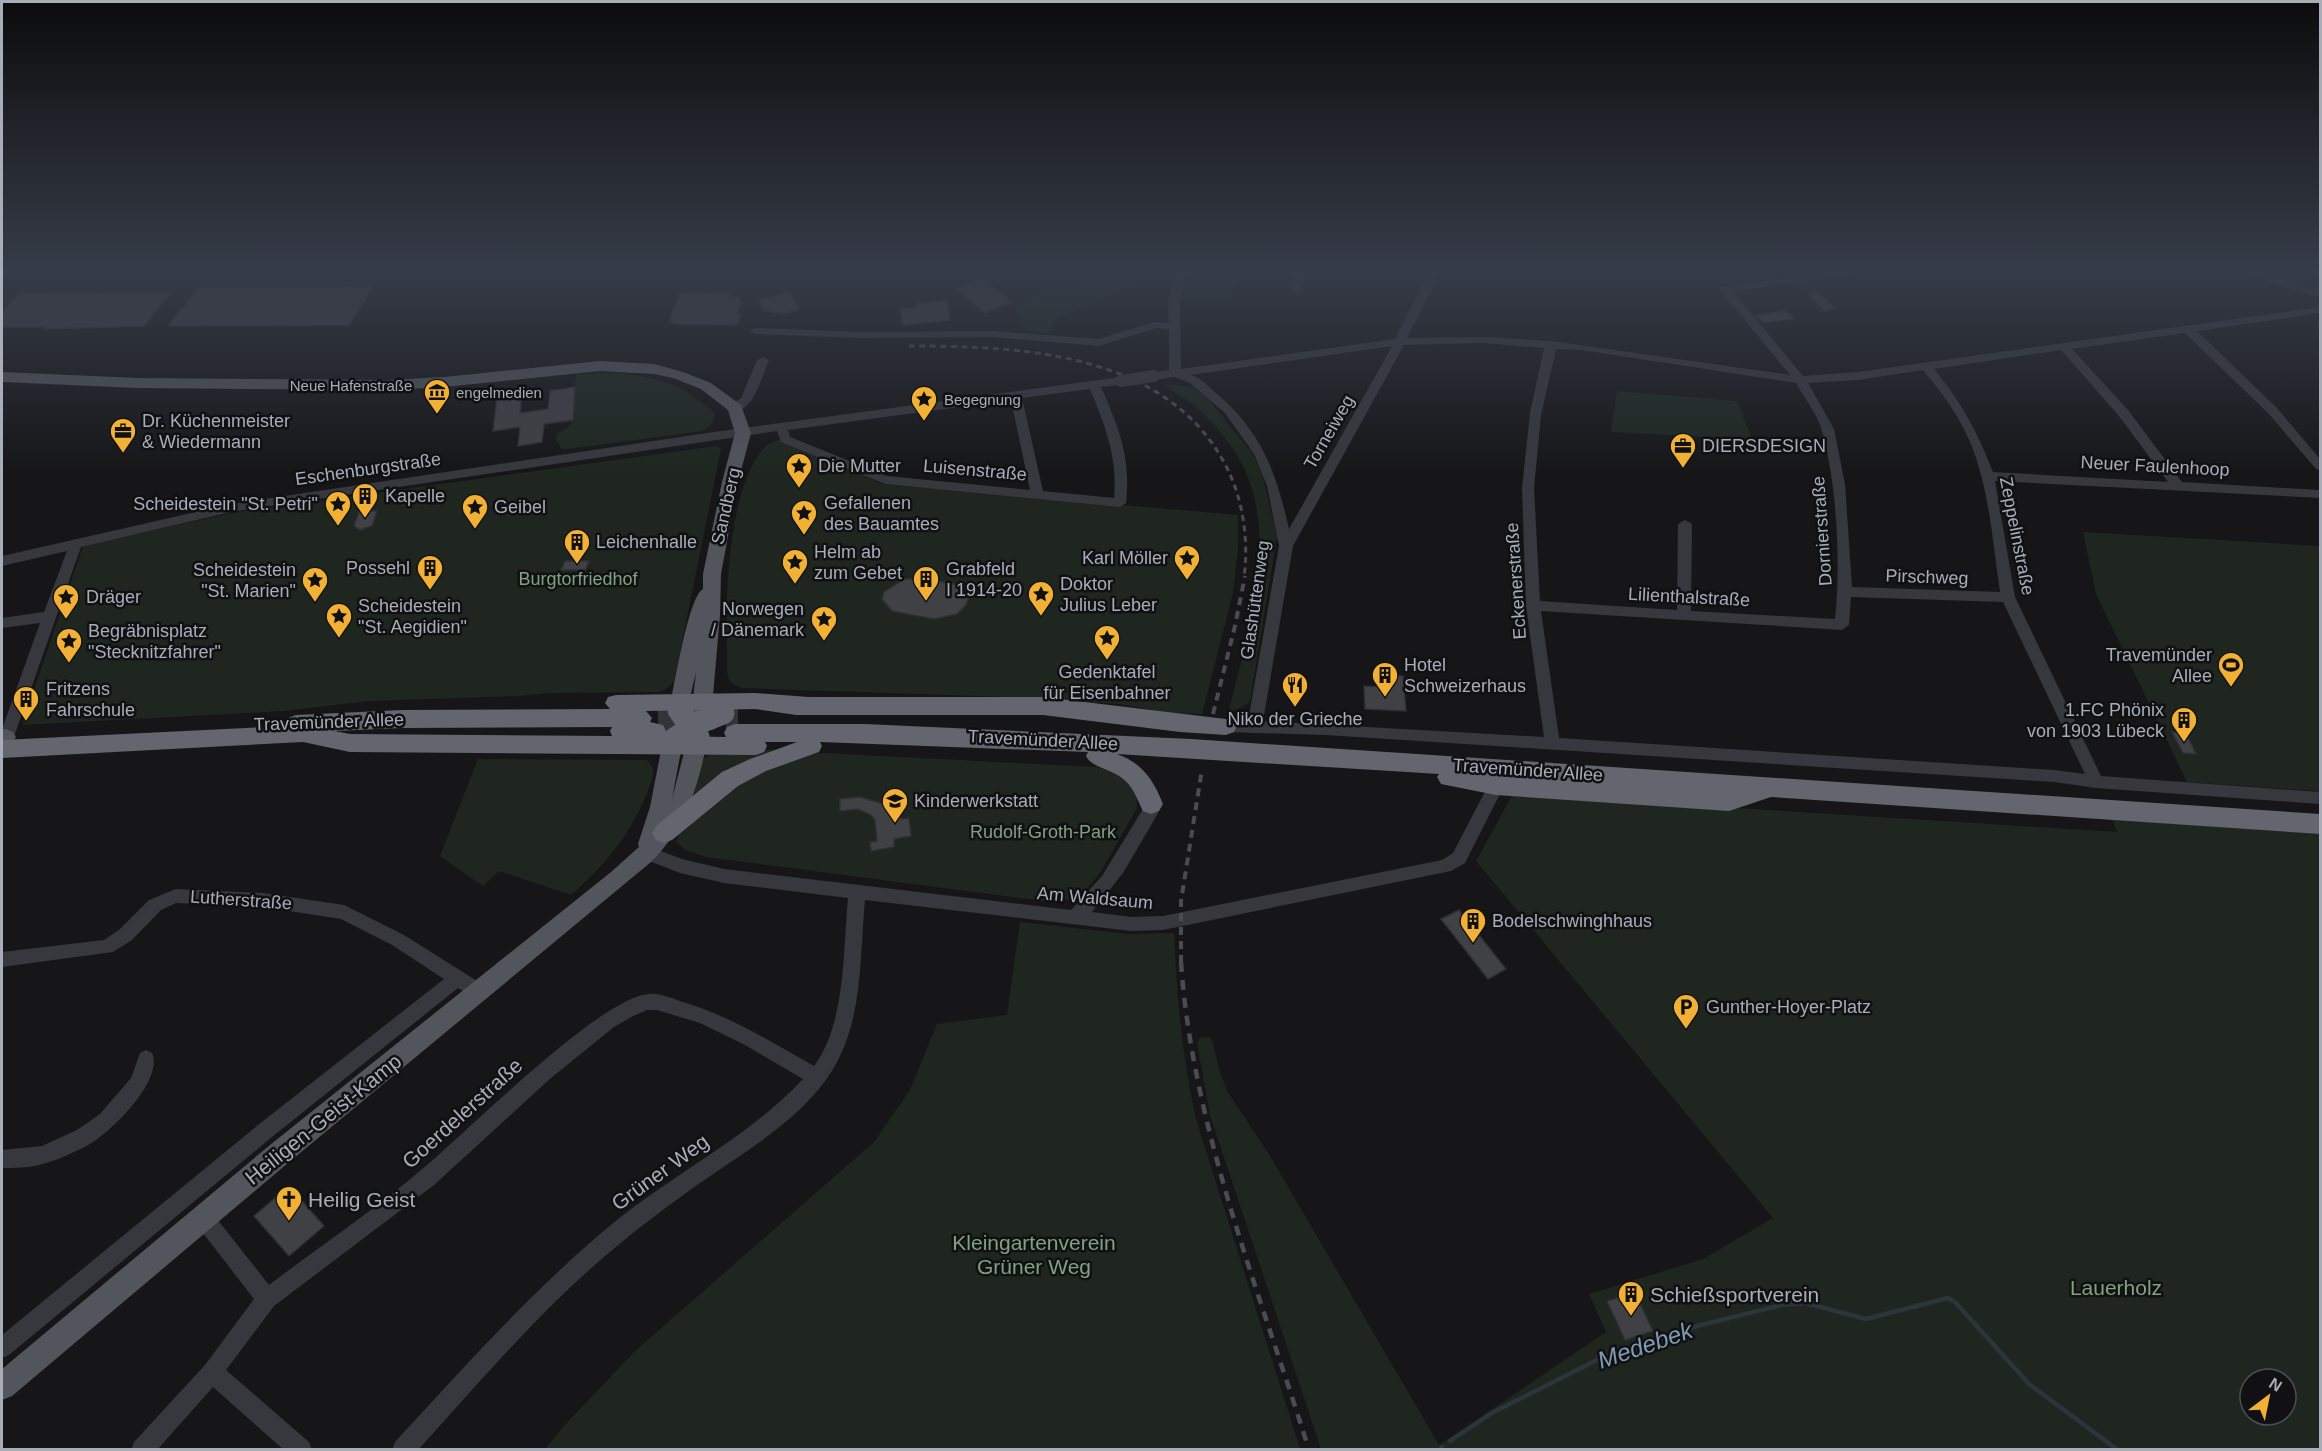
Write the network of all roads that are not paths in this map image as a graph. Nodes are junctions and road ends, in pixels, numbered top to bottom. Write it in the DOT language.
graph roads {
  1 [pos="1062,339"];
  2 [pos="1112,339"];
  3 [pos="1174,339"];
  4 [pos="1402,339"];
  5 [pos="1766,339"];
  6 [pos="2121,339"];
  7 [pos="2198,339"];
  8 [pos="1400,342"];
  9 [pos="1551,344"];
  10 [pos="2064,347"];
  11 [pos="763,360"];
  12 [pos="1926,366"];
  13 [pos="1175,373"];
  14 [pos="2,377"];
  15 [pos="1800,380"];
  16 [pos="1094,385"];
  17 [pos="1016,396"];
  18 [pos="735,408"];
  19 [pos="782,429"];
  20 [pos="743,433"];
  21 [pos="2320,466"];
  22 [pos="1989,476"];
  23 [pos="2177,484"];
  24 [pos="1037,494"];
  25 [pos="2320,494"];
  26 [pos="1684,524"];
  27 [pos="76,543"];
  28 [pos="1286,546"];
  29 [pos="2,561"];
  30 [pos="1845,592"];
  31 [pos="2008,597"];
  32 [pos="1533,606"];
  33 [pos="1684,614"];
  34 [pos="51,616"];
  35 [pos="2,623"];
  36 [pos="1842,625"];
  37 [pos="1004,706"];
  38 [pos="692,725"];
  39 [pos="1226,726"];
  40 [pos="1255,726"];
  41 [pos="303,728"];
  42 [pos="1165,733"];
  43 [pos="1552,742"];
  44 [pos="3,743"];
  45 [pos="811,746"];
  46 [pos="1097,756"];
  47 [pos="1361,759"];
  48 [pos="2096,782"];
  49 [pos="1496,786"];
  50 [pos="1780,787"];
  51 [pos="2320,798"];
  52 [pos="1151,804"];
  53 [pos="2320,810"];
  54 [pos="2320,824"];
  55 [pos="664,833"];
  56 [pos="645,852"];
  57 [pos="856,892"];
  58 [pos="1074,917"];
  59 [pos="2,962"];
  60 [pos="458,978"];
  61 [pos="479,992"];
  62 [pos="146,1059"];
  63 [pos="817,1078"];
  64 [pos="2,1159"];
  65 [pos="203,1217"];
  66 [pos="267,1299"];
  67 [pos="2,1348"];
  68 [pos="212,1372"];
  69 [pos="2,1386"];
  70 [pos="142,1449"];
  71 [pos="301,1449"];
  72 [pos="403,1449"];
  1 -- 2 [label="street"];
  3 -- 13 [label="street"];
  4 -- 8 [label="street, Torneiweg"];
  5 -- 15 [label="street, Dornierstraße"];
  6 -- 10 [label="street"];
  7 -- 21 [label="street"];
  8 -- 9 [label="street"];
  8 -- 13 [label="street"];
  8 -- 28 [label="street, Torneiweg"];
  9 -- 15 [label="street"];
  9 -- 32 [label="street, Eckenerstraße"];
  10 -- 12 [label="street"];
  10 -- 23 [label="street"];
  11 -- 18 [label="street"];
  12 -- 15 [label="street"];
  12 -- 22 [label="street, Zeppelinstraße"];
  13 -- 16 [label="street, bridge"];
  13 -- 28 [label="street, Glashüttenweg"];
  14 -- 18 [label="main road, Neue Hafenstraße"];
  15 -- 30 [label="street, Dornierstraße"];
  16 -- 17 [label="street"];
  16 -- 24 [label="street, Luisenstraße"];
  17 -- 19 [label="street"];
  17 -- 24 [label="street, Luisenstraße"];
  18 -- 20 [label="main road"];
  19 -- 20 [label="street"];
  19 -- 24 [label="street, Luisenstraße"];
  20 -- 27 [label="street, Eschenburgstraße"];
  20 -- 38 [label="main road, Sandberg"];
  22 -- 23 [label="street, Neuer Faulenhoop"];
  22 -- 31 [label="street, Zeppelinstraße"];
  23 -- 25 [label="street, Neuer Faulenhoop"];
  26 -- 33 [label="street"];
  27 -- 29 [label="street, Eschenburgstraße"];
  27 -- 34 [label="street"];
  28 -- 40 [label="street, Glashüttenweg"];
  30 -- 31 [label="street, Pirschweg"];
  30 -- 36 [label="street, Dornierstraße"];
  31 -- 48 [label="street, Zeppelinstraße"];
  32 -- 33 [label="street, Lilienthalstraße"];
  32 -- 43 [label="street, Eckenerstraße"];
  33 -- 36 [label="street, Lilienthalstraße"];
  34 -- 35 [label="street"];
  34 -- 44 [label="street"];
  37 -- 38 [label="highway"];
  37 -- 39 [label="highway"];
  37 -- 42 [label="highway"];
  38 -- 41 [label="highway"];
  38 -- 41 [label="highway"];
  38 -- 42 [label="highway, Travemünder Allee"];
  38 -- 45 [label="highway"];
  38 -- 47 [label="highway, Travemünder Allee"];
  38 -- 55 [label="main road, Heiligen-Geist-Kamp"];
  38 -- 56 [label="main road, Heiligen-Geist-Kamp"];
  39 -- 40 [label="street, Travemünder Allee"];
  40 -- 43 [label="street, Travemünder Allee"];
  41 -- 44 [label="highway, Travemünder Allee"];
  42 -- 53 [label="highway, Travemünder Allee"];
  43 -- 48 [label="street, Travemünder Allee"];
  45 -- 46 [label="highway"];
  45 -- 55 [label="highway"];
  46 -- 47 [label="highway"];
  46 -- 52 [label="highway"];
  47 -- 49 [label="highway"];
  47 -- 50 [label="highway, Travemünder Allee"];
  48 -- 51 [label="street, Travemünder Allee"];
  49 -- 50 [label="highway"];
  49 -- 58 [label="street, Am Waldsaum"];
  50 -- 54 [label="highway, Travemünder Allee"];
  52 -- 58 [label="street"];
  55 -- 56 [label="main road, Heiligen-Geist-Kamp"];
  56 -- 57 [label="street, Am Waldsaum"];
  56 -- 61 [label="main road, Heiligen-Geist-Kamp"];
  57 -- 58 [label="street, Am Waldsaum"];
  57 -- 63 [label="street, Grüner Weg"];
  59 -- 60 [label="street, Lutherstraße"];
  60 -- 61 [label="street, Lutherstraße"];
  60 -- 67 [label="street, Heiligen-Geist-Kamp"];
  61 -- 65 [label="main road, Heiligen-Geist-Kamp"];
  62 -- 64 [label="street"];
  63 -- 66 [label="street, Goerdelerstraße"];
  63 -- 72 [label="street, Grüner Weg"];
  65 -- 66 [label="street"];
  65 -- 69 [label="main road, Heiligen-Geist-Kamp"];
  66 -- 68 [label="street, Goerdelerstraße"];
  68 -- 70 [label="street, Goerdelerstraße"];
  68 -- 71 [label="street"];
}
